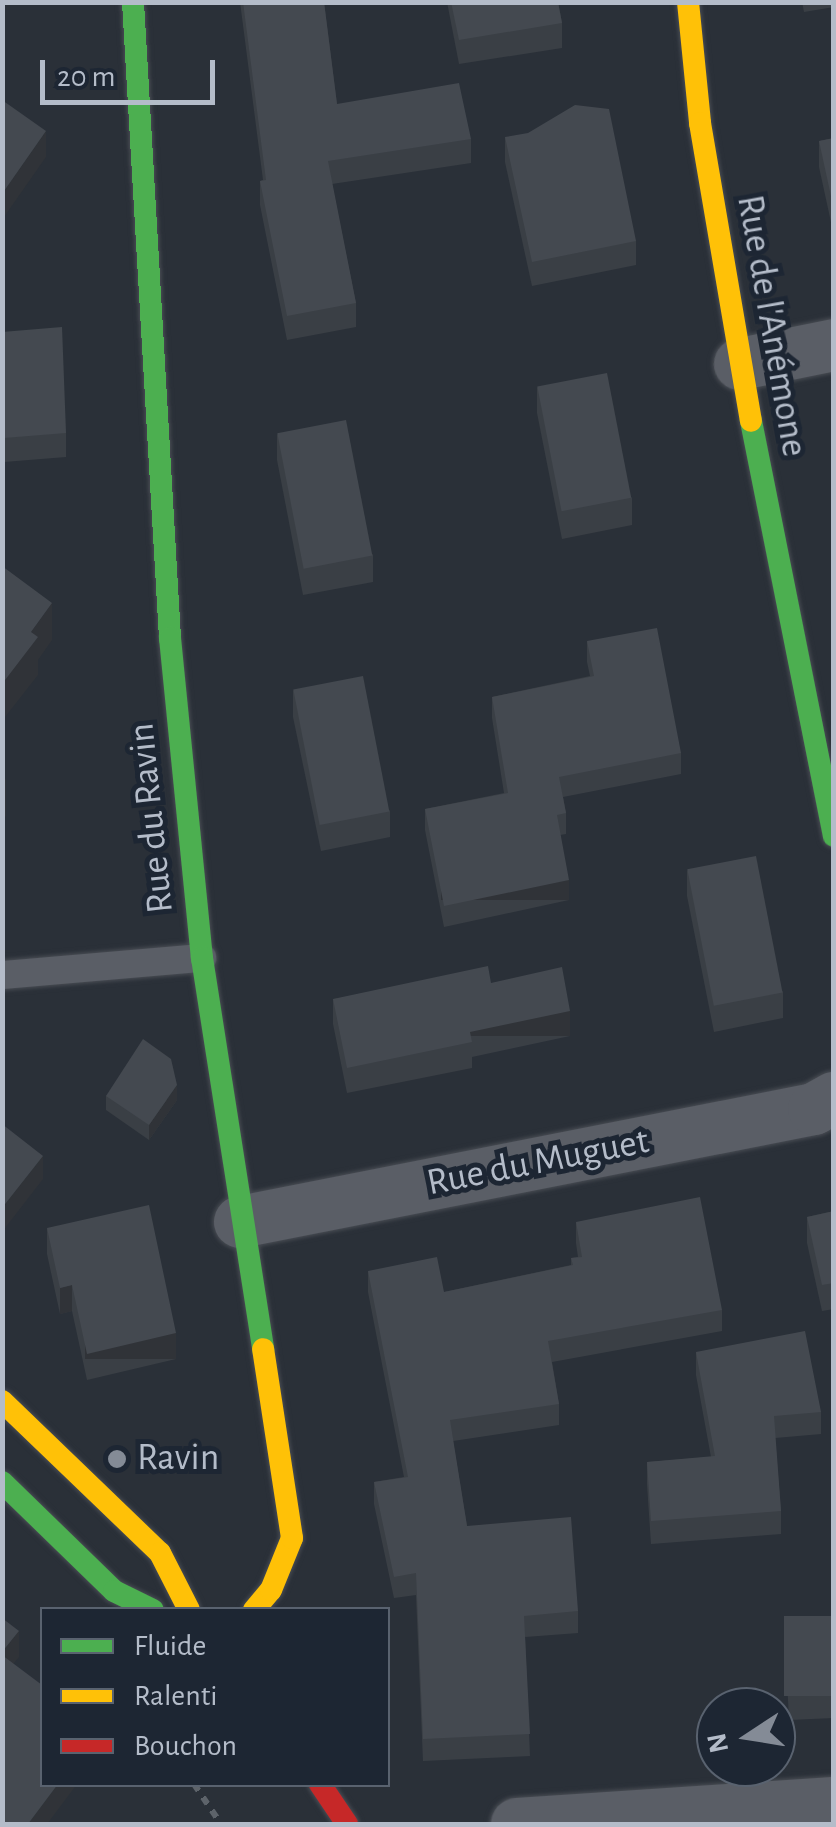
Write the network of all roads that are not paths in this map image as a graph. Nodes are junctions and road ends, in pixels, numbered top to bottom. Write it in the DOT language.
graph roads {
  1 [pos="133,2"];
  2 [pos="688,2"];
  3 [pos="834,345"];
  4 [pos="740,364"];
  5 [pos="834,836"];
  6 [pos="202,958"];
  7 [pos="2,975"];
  8 [pos="834,1098"];
  9 [pos="240,1222"];
  10 [pos="2,1401"];
  11 [pos="2,1482"];
  12 [pos="147,1607"];
  13 [pos="187,1607"];
  14 [pos="257,1607"];
  15 [pos="322,1787"];
  16 [pos="834,1803"];
  17 [pos="346,1824"];
  18 [pos="517,1824"];
  1 -- 6 [label="street, Rue du Ravin"];
  2 -- 4 [label="street, Rue de l'Anémone"];
  3 -- 4 [label="street"];
  4 -- 5 [label="street, Rue de l'Anémone"];
  6 -- 7 [label="lane"];
  6 -- 9 [label="street, Rue du Ravin"];
  8 -- 9 [label="street, Rue du Muguet"];
  9 -- 14 [label="street, Rue du Ravin"];
  10 -- 13 [label="street"];
  11 -- 12 [label="street"];
  15 -- 17 [label="street"];
  16 -- 18 [label="street"];
}
